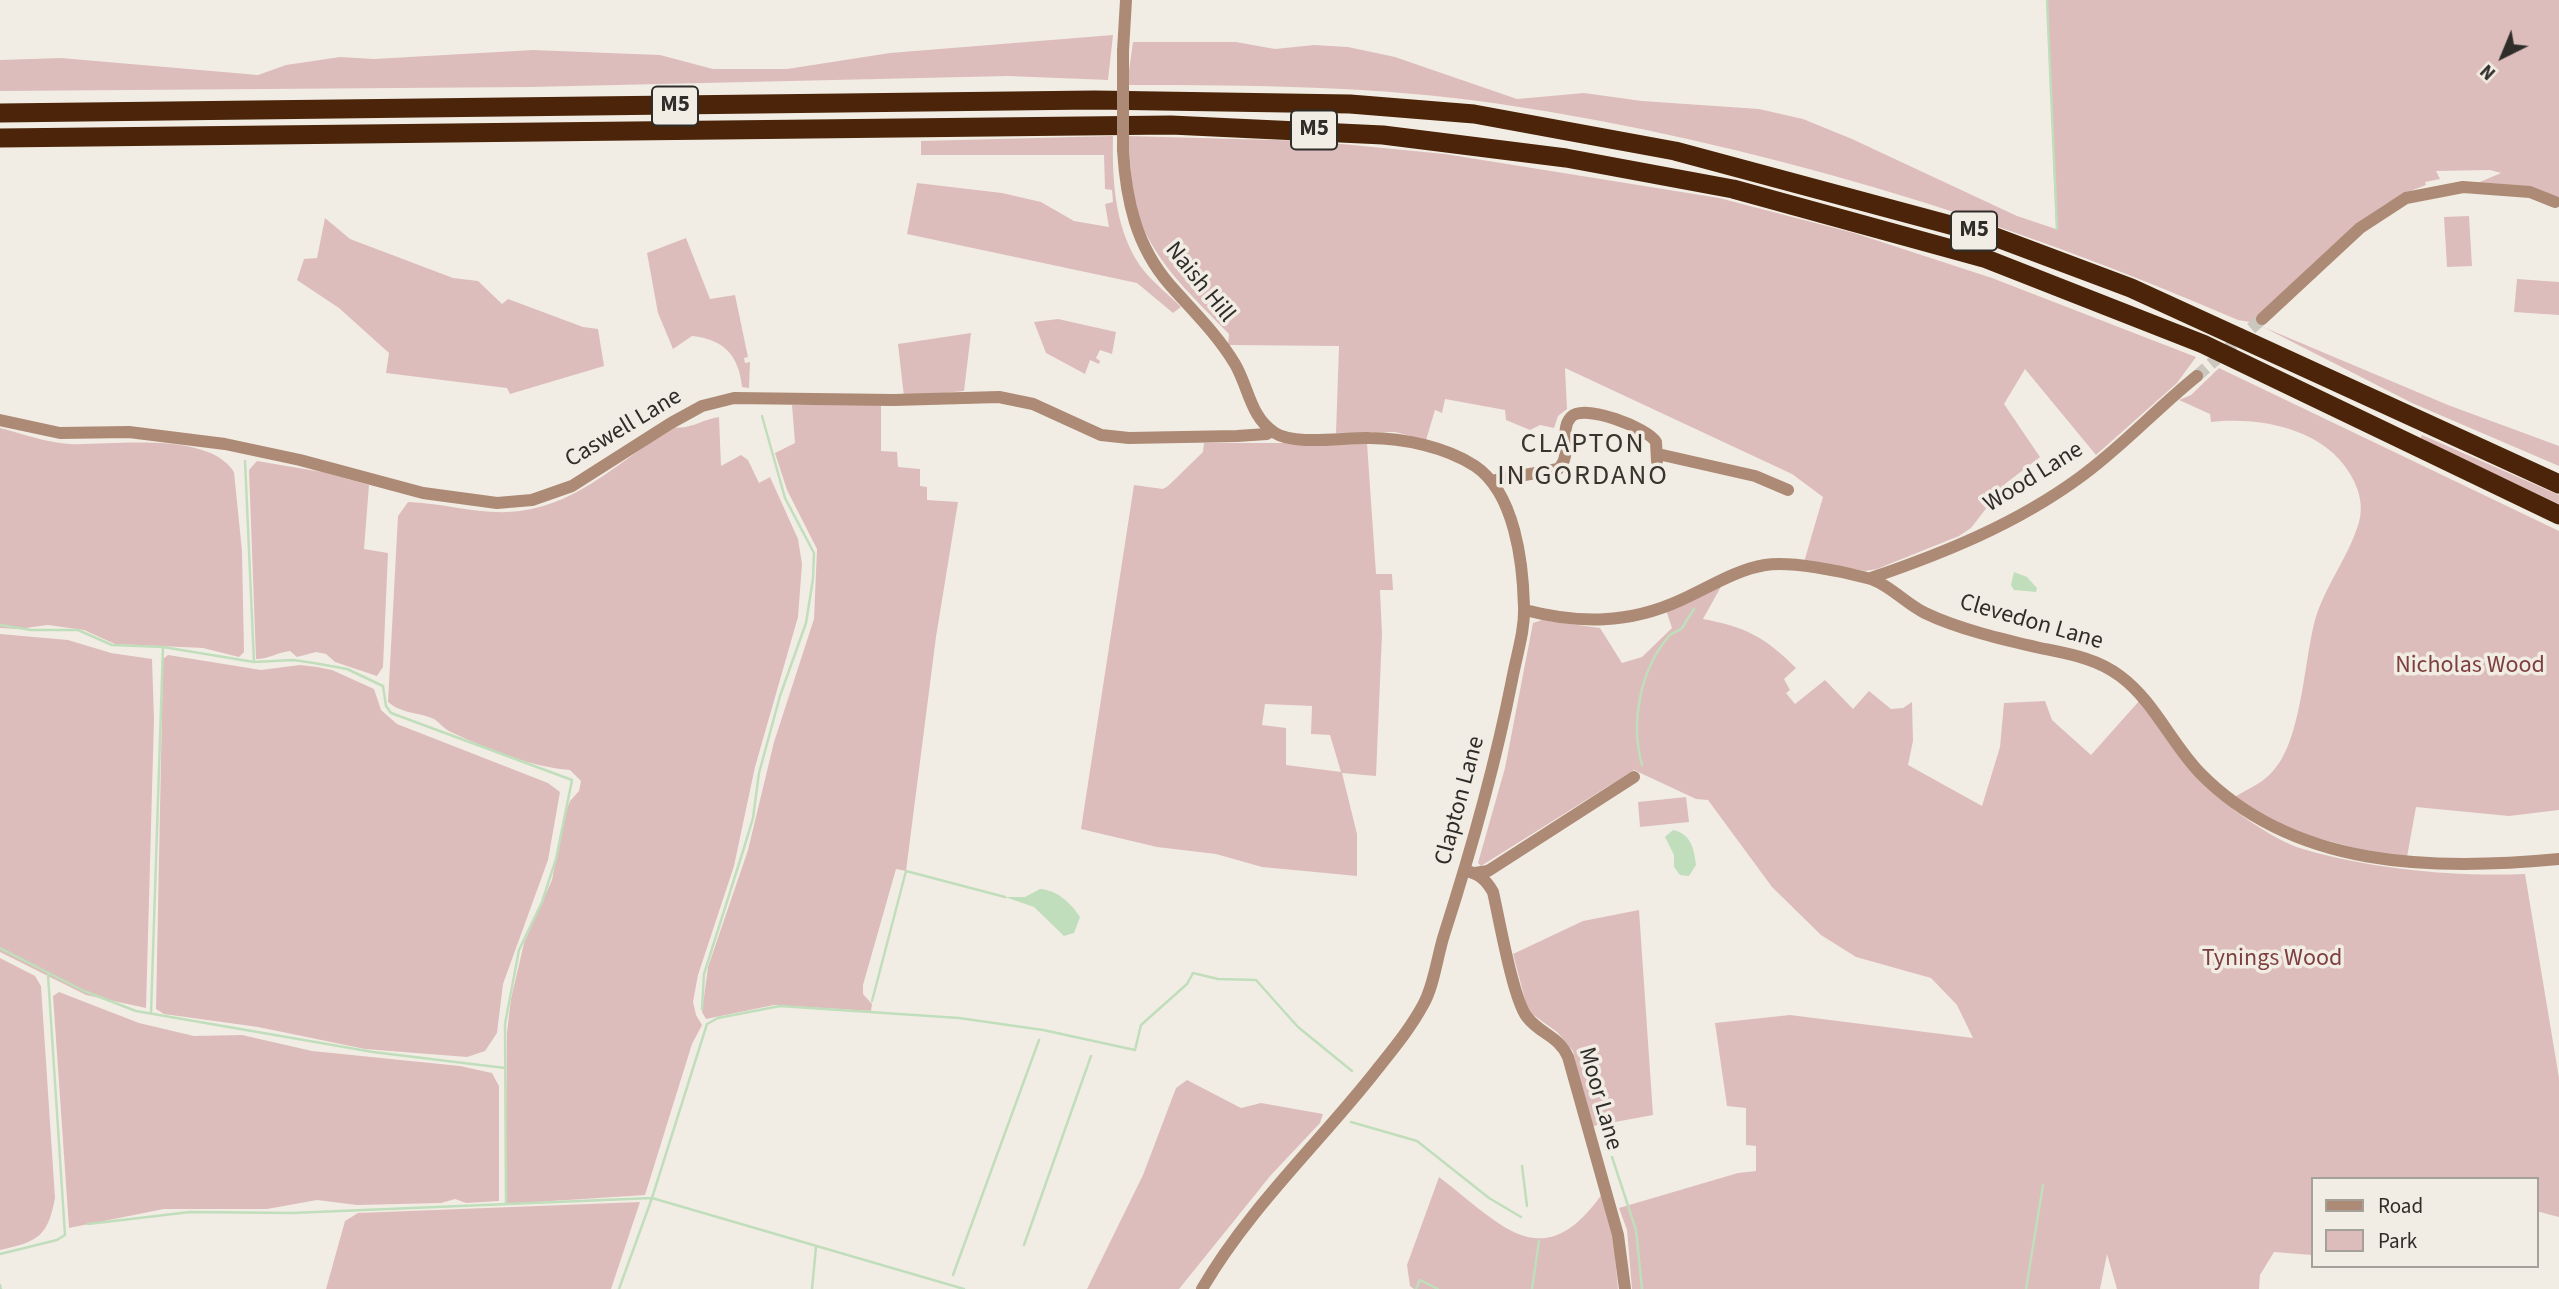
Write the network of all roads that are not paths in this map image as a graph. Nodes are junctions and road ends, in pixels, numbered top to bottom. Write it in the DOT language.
graph roads {
  1 [pos="1126,0"];
  2 [pos="0,113"];
  3 [pos="0,138"];
  4 [pos="2555,202"];
  5 [pos="2262,319"];
  6 [pos="2197,376"];
  7 [pos="0,420"];
  8 [pos="1271,430"];
  9 [pos="1491,481"];
  10 [pos="2559,484"];
  11 [pos="1788,490"];
  12 [pos="2559,515"];
  13 [pos="1871,578"];
  14 [pos="1525,610"];
  15 [pos="1634,777"];
  16 [pos="2559,859"];
  17 [pos="1470,872"];
  18 [pos="1202,1289"];
  19 [pos="1625,1289"];
  1 -- 8 [label="street, Naish Hill, bridge"];
  2 -- 10 [label="highway, M5"];
  3 -- 12 [label="highway, M5"];
  4 -- 5 [label="street"];
  6 -- 13 [label="street, Wood Lane"];
  7 -- 8 [label="street, Caswell Lane"];
  8 -- 9 [label="street, Clapton Lane"];
  9 -- 11 [label="street"];
  9 -- 14 [label="street, Clapton Lane"];
  13 -- 14 [label="street, Clevedon Lane"];
  13 -- 16 [label="street, Clevedon Lane"];
  14 -- 17 [label="street, Clapton Lane"];
  15 -- 17 [label="street"];
  17 -- 18 [label="street, Clapton Lane"];
  17 -- 19 [label="street, Moor Lane"];
}
